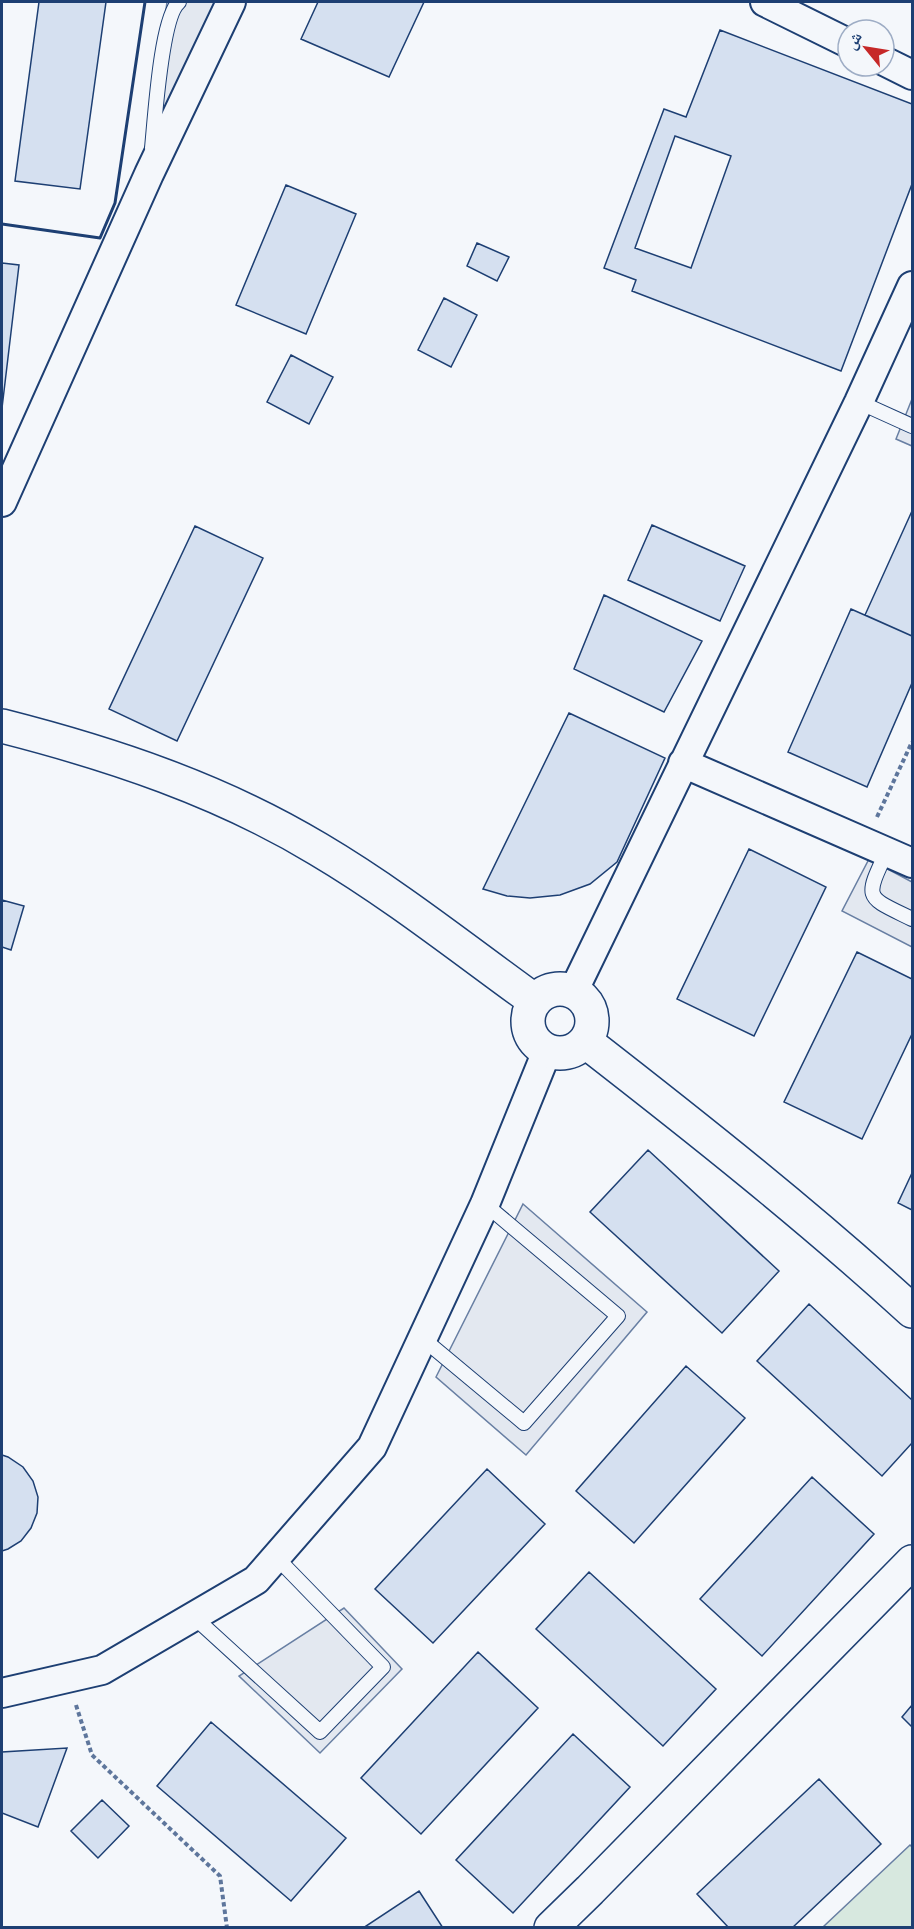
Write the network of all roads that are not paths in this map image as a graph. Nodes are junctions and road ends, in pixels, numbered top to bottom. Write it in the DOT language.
graph roads {
  1 [pos="180,2"];
  2 [pos="231,2"];
  3 [pos="765,2"];
  4 [pos="836,37"];
  5 [pos="896,67"];
  6 [pos="912,75"];
  7 [pos="148,174"];
  8 [pos="912,286"];
  9 [pos="859,402"];
  10 [pos="912,426"];
  11 [pos="2,501"];
  12 [pos="2,726"];
  13 [pos="683,763"];
  14 [pos="876,847"];
  15 [pos="912,864"];
  16 [pos="912,919"];
  17 [pos="573,992"];
  18 [pos="535,1001"];
  19 [pos="585,1041"];
  20 [pos="547,1051"];
  21 [pos="485,1204"];
  22 [pos="912,1311"];
  23 [pos="422,1338"];
  24 [pos="276,1557"];
  25 [pos="912,1562"];
  26 [pos="194,1617"];
  27 [pos="2,1694"];
  28 [pos="551,1928"];
  1 -- 7 [label="lane"];
  2 -- 7 [label="street"];
  3 -- 4 [label="street"];
  5 -- 6 [label="street"];
  7 -- 11 [label="street"];
  8 -- 9 [label="street"];
  9 -- 10 [label="lane"];
  9 -- 13 [label="street"];
  12 -- 18 [label="street"];
  13 -- 14 [label="street"];
  13 -- 17 [label="street"];
  14 -- 15 [label="street"];
  14 -- 16 [label="lane"];
  17 -- 18 [label="street"];
  17 -- 19 [label="street"];
  18 -- 20 [label="street"];
  19 -- 20 [label="street"];
  19 -- 22 [label="street"];
  20 -- 21 [label="street"];
  21 -- 23 [label="street"];
  21 -- 23 [label="lane"];
  23 -- 24 [label="street"];
  24 -- 26 [label="street"];
  24 -- 26 [label="lane"];
  25 -- 28 [label="street"];
  26 -- 27 [label="street"];
}
